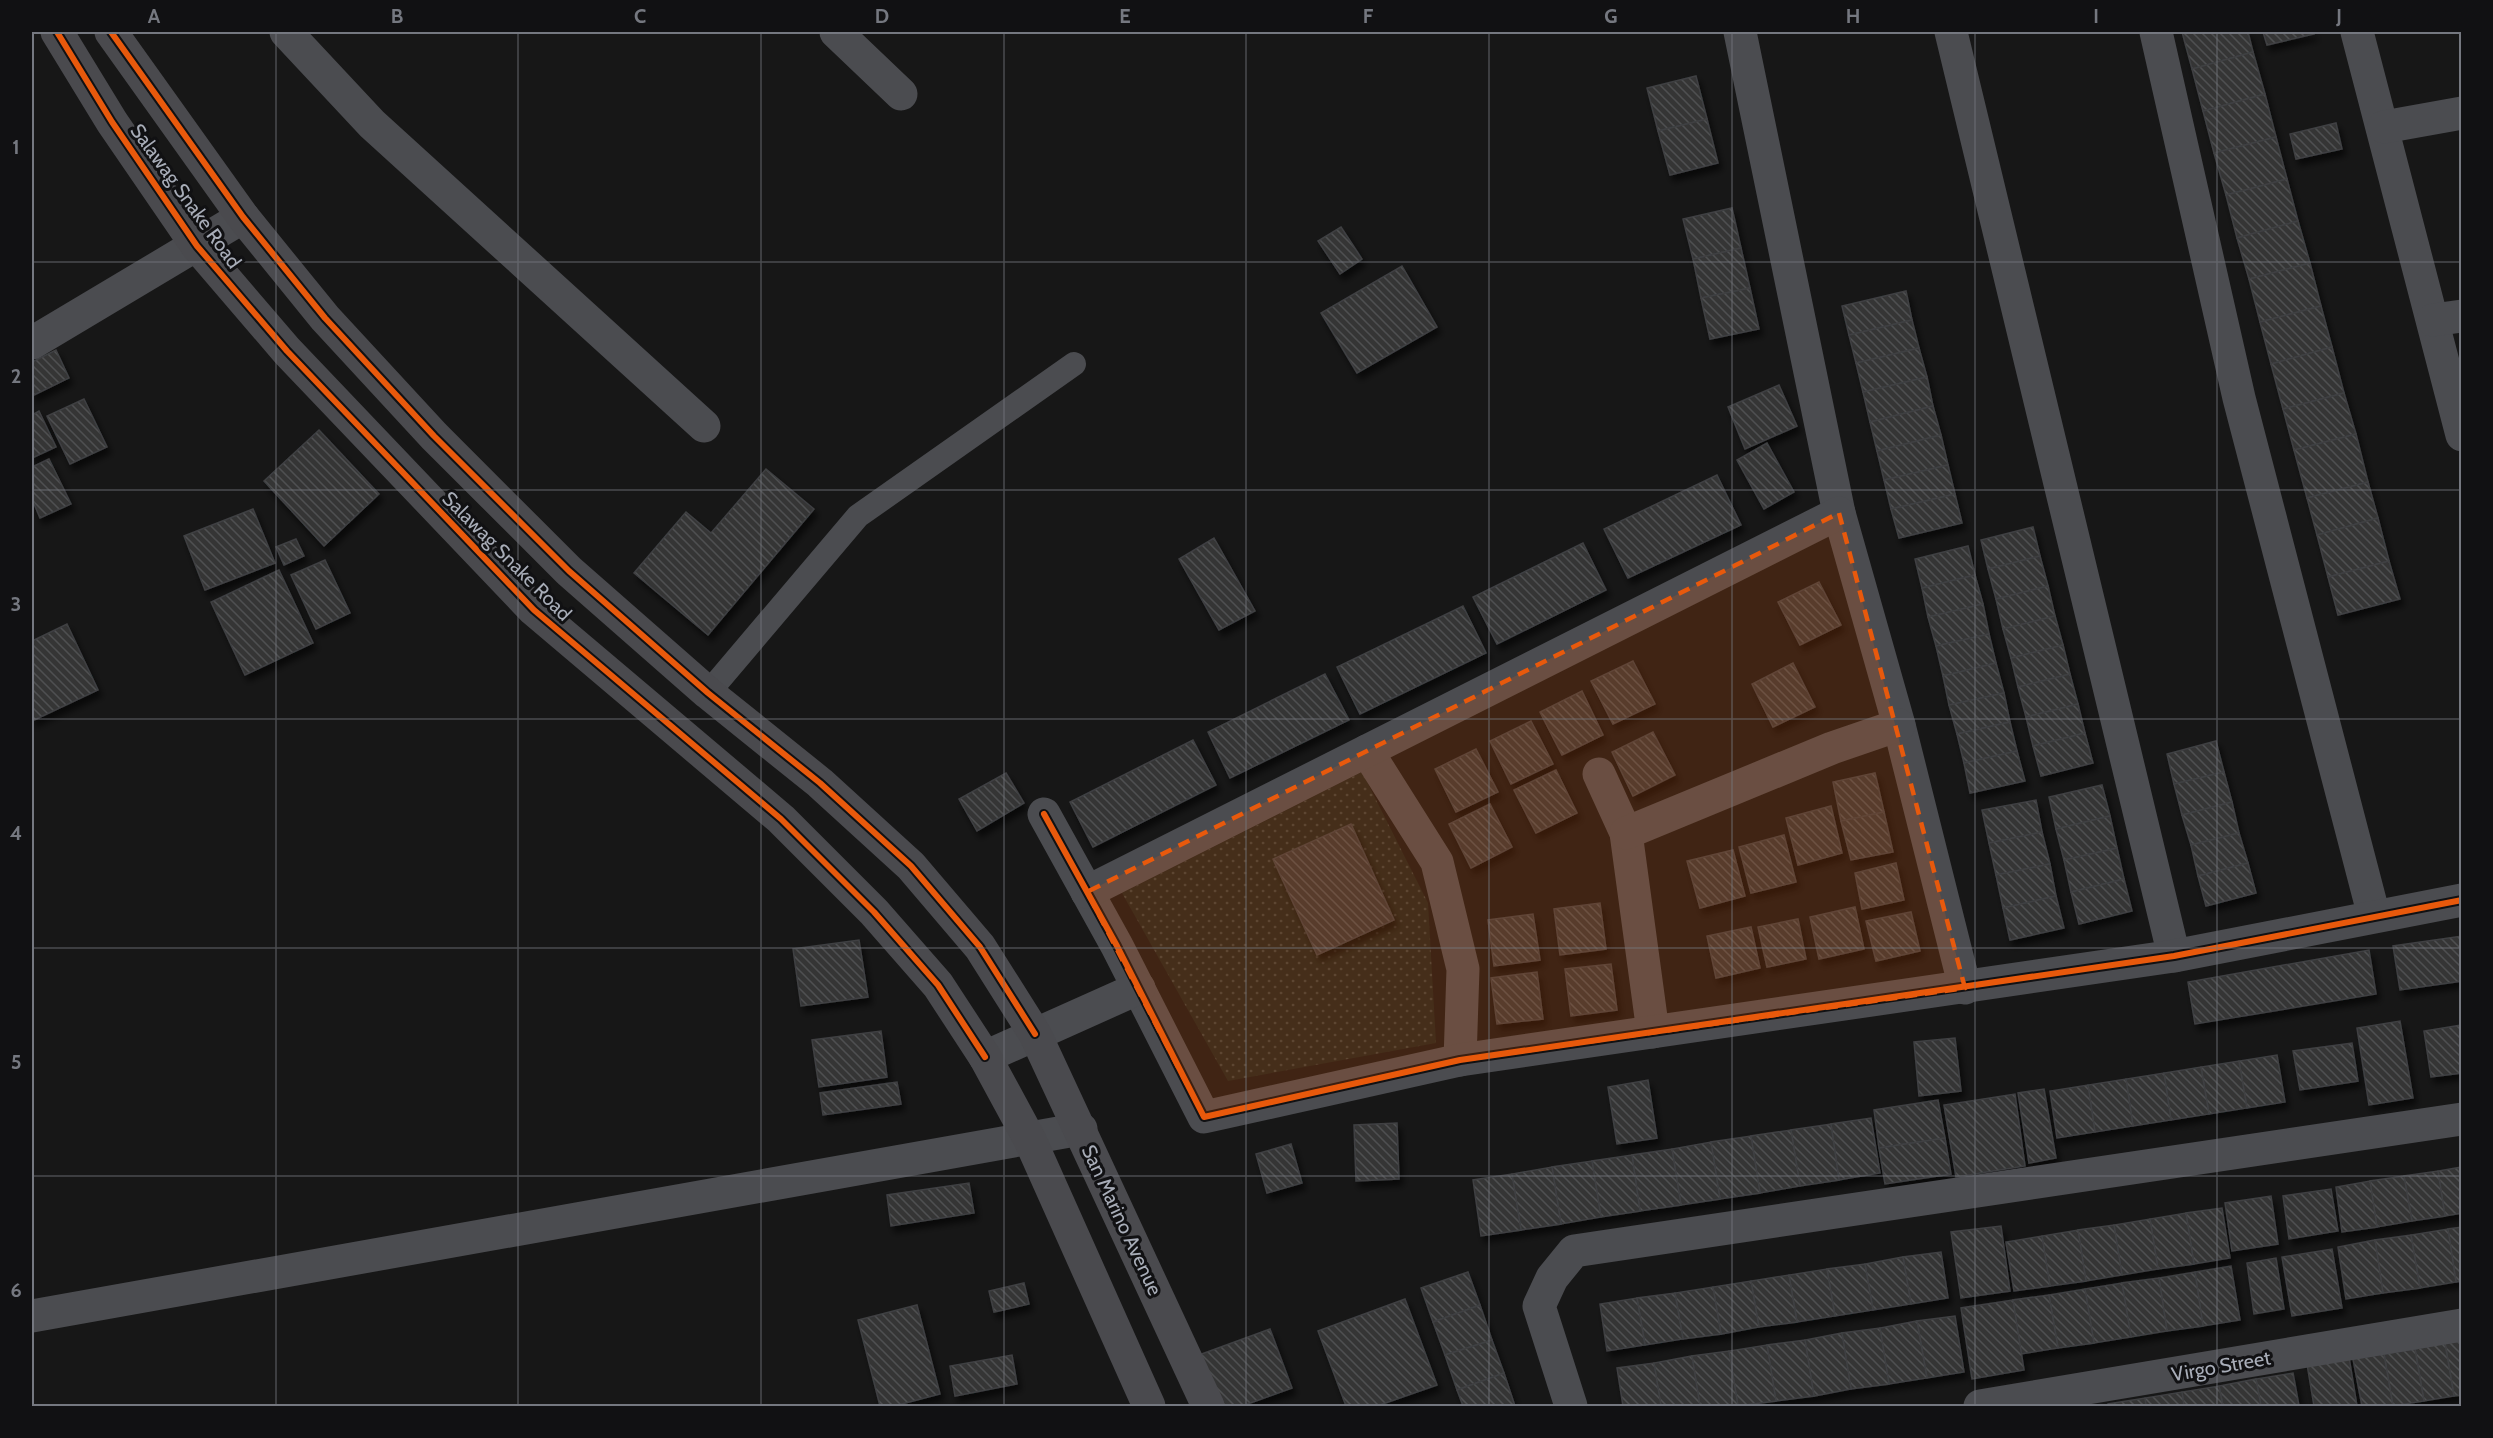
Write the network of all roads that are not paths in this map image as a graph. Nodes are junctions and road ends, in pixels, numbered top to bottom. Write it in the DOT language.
graph roads {
  1 [pos="57,32"];
  2 [pos="111,32"];
  3 [pos="286,32"];
  4 [pos="836,32"];
  5 [pos="1740,32"];
  6 [pos="1951,32"];
  7 [pos="2156,32"];
  8 [pos="2357,32"];
  9 [pos="901,94"];
  10 [pos="2462,113"];
  11 [pos="2384,127"];
  12 [pos="243,217"];
  13 [pos="196,246"];
  14 [pos="2447,318"];
  15 [pos="32,343"];
  16 [pos="1074,364"];
  17 [pos="704,426"];
  18 [pos="2462,435"];
  19 [pos="1839,513"];
  20 [pos="708,693"];
  21 [pos="1899,725"];
  22 [pos="1367,751"];
  23 [pos="1599,774"];
  24 [pos="1044,814"];
  25 [pos="1626,833"];
  26 [pos="1087,892"];
  27 [pos="2462,900"];
  28 [pos="2374,916"];
  29 [pos="2174,956"];
  30 [pos="1139,988"];
  31 [pos="1965,988"];
  32 [pos="1653,1032"];
  33 [pos="1035,1034"];
  34 [pos="985,1057"];
  35 [pos="1460,1060"];
  36 [pos="2462,1119"];
  37 [pos="1081,1130"];
  38 [pos="1030,1140"];
  39 [pos="32,1316"];
  40 [pos="2462,1325"];
  41 [pos="1149,1407"];
  42 [pos="1208,1407"];
  43 [pos="1571,1407"];
  44 [pos="1980,1407"];
  1 -- 13 [label="main road, Salawag Snake Road"];
  2 -- 12 [label="main road, Salawag Snake Road"];
  3 -- 17 [label="street"];
  4 -- 9 [label="street"];
  5 -- 19 [label="street"];
  6 -- 29 [label="street"];
  7 -- 28 [label="street"];
  8 -- 11 [label="street"];
  10 -- 11 [label="street"];
  11 -- 14 [label="street"];
  12 -- 13 [label="street"];
  12 -- 20 [label="main road, Salawag Snake Road"];
  13 -- 15 [label="street"];
  13 -- 34 [label="main road, Salawag Snake Road"];
  14 -- 18 [label="street"];
  16 -- 20 [label="lane"];
  19 -- 21 [label="street"];
  19 -- 22 [label="street"];
  20 -- 33 [label="main road, Salawag Snake Road"];
  21 -- 25 [label="street"];
  21 -- 31 [label="street"];
  22 -- 26 [label="street"];
  22 -- 35 [label="street"];
  23 -- 25 [label="street"];
  24 -- 26 [label="street"];
  25 -- 32 [label="street"];
  26 -- 30 [label="street"];
  27 -- 28 [label="street"];
  28 -- 29 [label="street"];
  29 -- 31 [label="street"];
  30 -- 33 [label="street"];
  30 -- 35 [label="street"];
  31 -- 32 [label="street"];
  32 -- 35 [label="street"];
  33 -- 34 [label="street"];
  33 -- 37 [label="main road, San Marino Avenue"];
  34 -- 38 [label="main road"];
  36 -- 43 [label="street"];
  37 -- 38 [label="street"];
  37 -- 42 [label="main road, San Marino Avenue"];
  38 -- 39 [label="street"];
  38 -- 41 [label="main road"];
  40 -- 44 [label="street, Virgo Street"];
}
